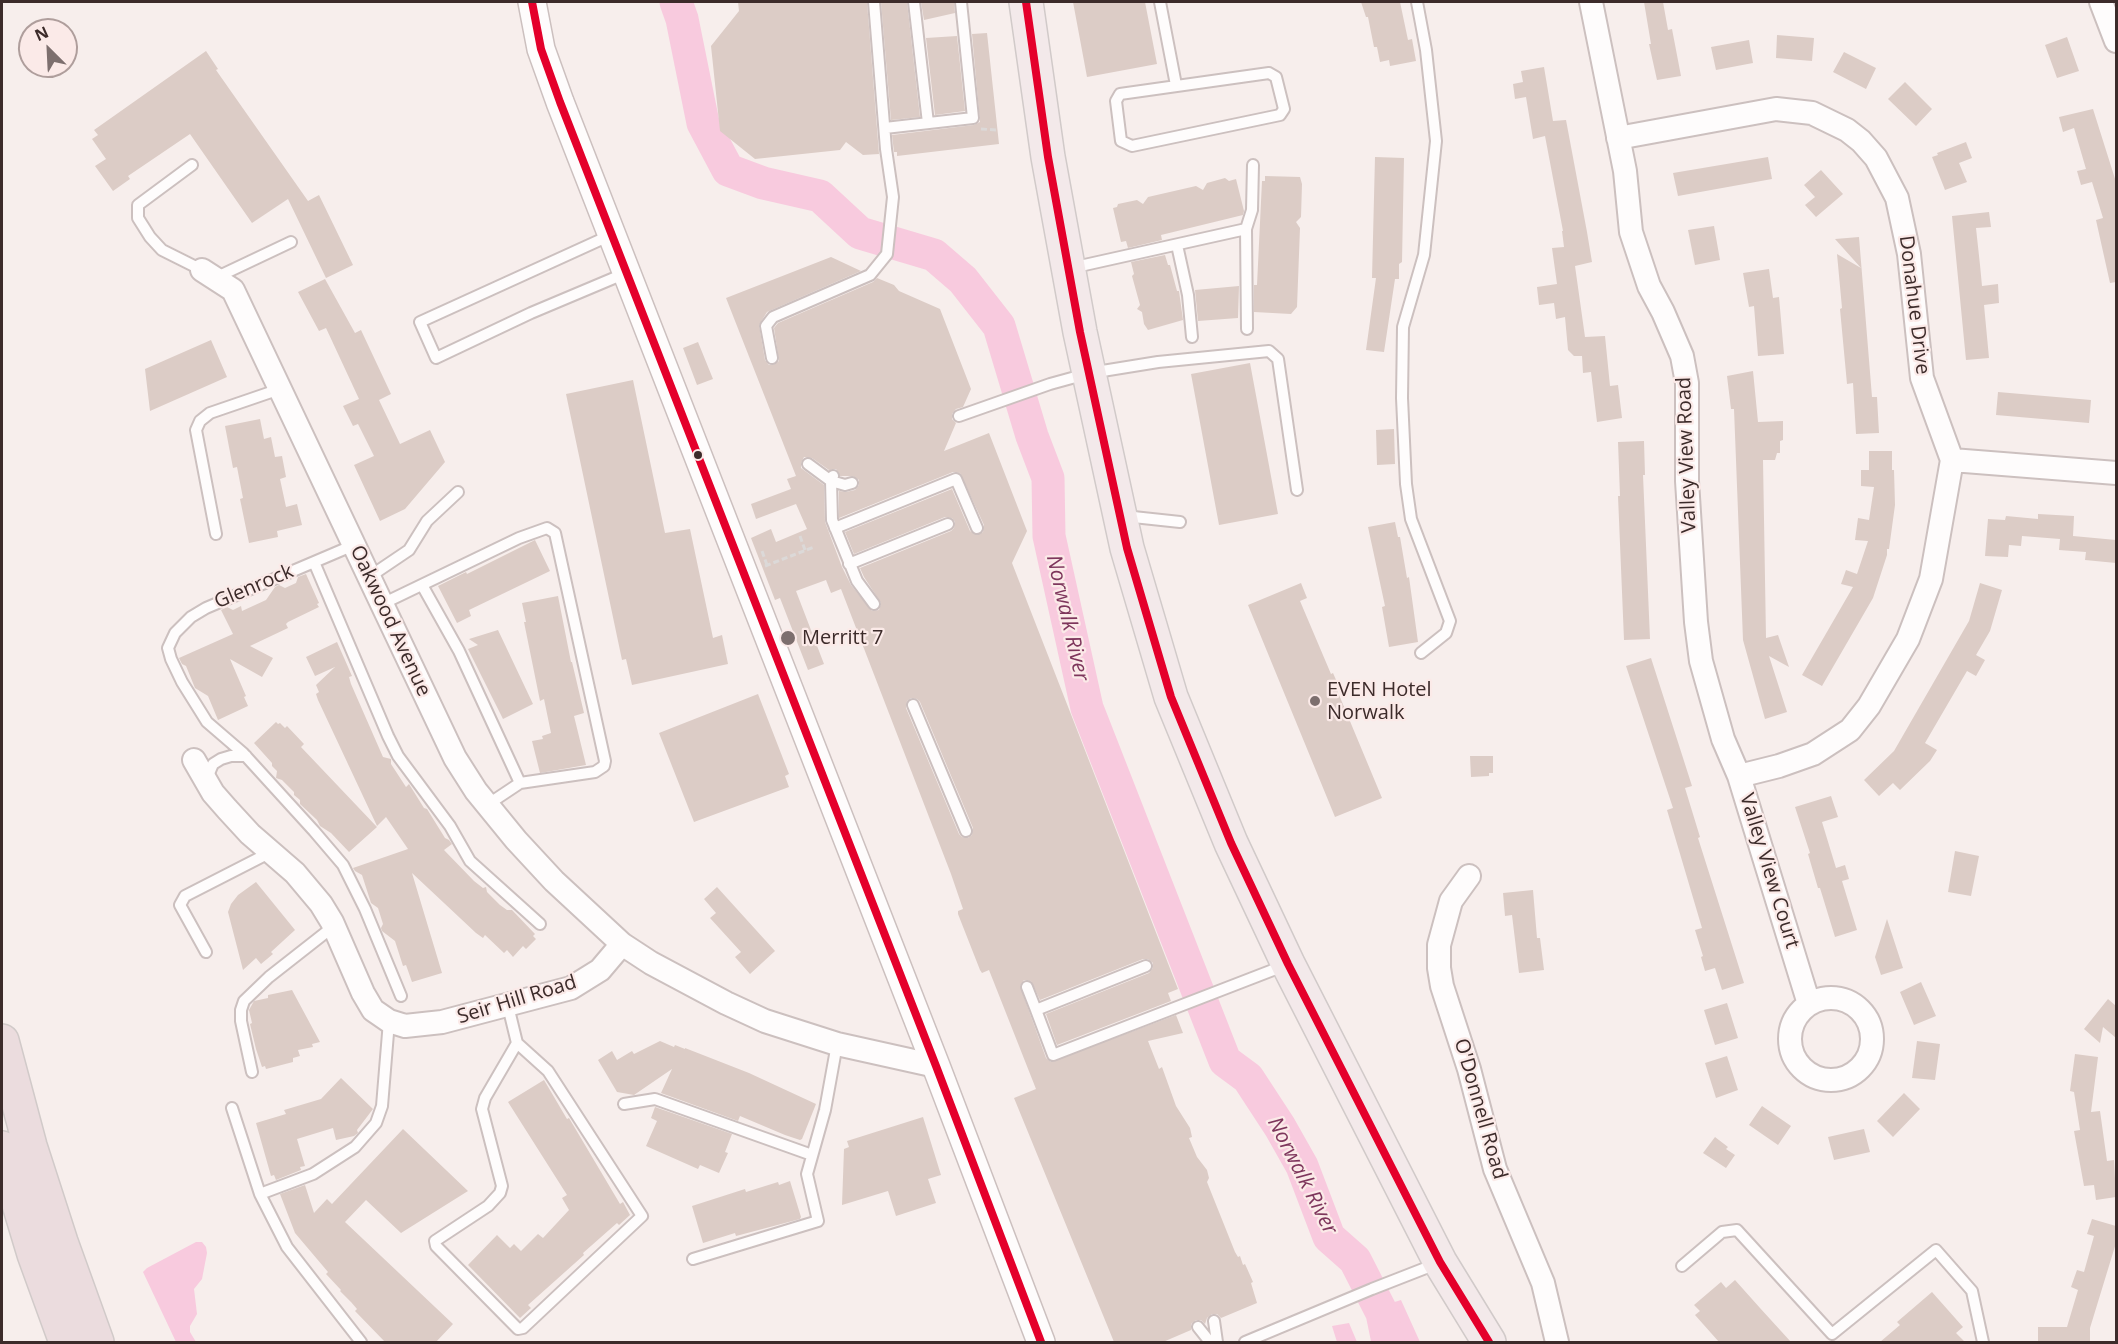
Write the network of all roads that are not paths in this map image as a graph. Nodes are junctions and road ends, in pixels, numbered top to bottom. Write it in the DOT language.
graph roads {
  1 [pos="532,2"];
  2 [pos="874,2"];
  3 [pos="914,2"];
  4 [pos="961,2"];
  5 [pos="1026,2"];
  6 [pos="1160,2"];
  7 [pos="1417,2"];
  8 [pos="1591,2"];
  9 [pos="2101,2"];
  10 [pos="2116,41"];
  11 [pos="1176,85"];
  12 [pos="928,123"];
  13 [pos="885,128"];
  14 [pos="1618,138"];
  15 [pos="192,165"];
  16 [pos="1253,165"];
  17 [pos="1246,229"];
  18 [pos="612,235"];
  19 [pos="291,242"];
  20 [pos="1177,245"];
  21 [pos="1068,269"];
  22 [pos="626,273"];
  23 [pos="208,274"];
  24 [pos="1247,328"];
  25 [pos="1192,337"];
  26 [pos="772,358"];
  27 [pos="1090,373"];
  28 [pos="281,388"];
  29 [pos="959,416"];
  30 [pos="1952,460"];
  31 [pos="808,464"];
  32 [pos="2116,473"];
  33 [pos="832,479"];
  34 [pos="852,483"];
  35 [pos="1297,490"];
  36 [pos="458,492"];
  37 [pos="1120,515"];
  38 [pos="1180,522"];
  39 [pos="948,524"];
  40 [pos="835,528"];
  41 [pos="977,528"];
  42 [pos="216,534"];
  43 [pos="354,545"];
  44 [pos="314,562"];
  45 [pos="849,564"];
  46 [pos="369,577"];
  47 [pos="422,585"];
  48 [pos="382,604"];
  49 [pos="874,604"];
  50 [pos="1421,653"];
  51 [pos="913,705"];
  52 [pos="1723,739"];
  53 [pos="246,756"];
  54 [pos="194,760"];
  55 [pos="1739,776"];
  56 [pos="207,782"];
  57 [pos="520,783"];
  58 [pos="487,805"];
  59 [pos="966,831"];
  60 [pos="271,852"];
  61 [pos="1469,876"];
  62 [pos="540,924"];
  63 [pos="334,926"];
  64 [pos="622,944"];
  65 [pos="206,952"];
  66 [pos="1288,964"];
  67 [pos="1146,966"];
  68 [pos="1027,987"];
  69 [pos="401,996"];
  70 [pos="1809,1005"];
  71 [pos="508,1006"];
  72 [pos="1036,1010"];
  73 [pos="389,1021"];
  74 [pos="2,1041"];
  75 [pos="517,1043"];
  76 [pos="837,1044"];
  77 [pos="936,1066"];
  78 [pos="252,1072"];
  79 [pos="624,1104"];
  80 [pos="232,1108"];
  81 [pos="2,1148"];
  82 [pos="812,1155"];
  83 [pos="6,1183"];
  84 [pos="260,1194"];
  85 [pos="693,1259"];
  86 [pos="1440,1262"];
  87 [pos="1682,1266"];
  88 [pos="1214,1321"];
  89 [pos="1198,1327"];
  90 [pos="66,1342"];
  91 [pos="97,1342"];
  92 [pos="361,1342"];
  93 [pos="1041,1342"];
  94 [pos="1210,1342"];
  95 [pos="1217,1342"];
  96 [pos="1245,1342"];
  97 [pos="1489,1342"];
  98 [pos="1557,1342"];
  99 [pos="1983,1342"];
  1 -- 18 [label="street"];
  2 -- 13 [label="lane"];
  3 -- 12 [label="lane"];
  4 -- 12 [label="lane"];
  5 -- 21 [label="main road"];
  6 -- 11 [label="lane"];
  7 -- 50 [label="lane"];
  8 -- 14 [label="street, Valley View Road"];
  9 -- 10 [label="street"];
  11 -- 11 [label="lane"];
  12 -- 13 [label="lane"];
  13 -- 26 [label="lane"];
  14 -- 30 [label="street, Donahue Drive"];
  14 -- 52 [label="street, Valley View Road"];
  15 -- 23 [label="lane"];
  16 -- 17 [label="lane"];
  17 -- 20 [label="lane"];
  17 -- 24 [label="lane"];
  18 -- 22 [label="street"];
  18 -- 22 [label="lane"];
  19 -- 23 [label="lane"];
  20 -- 21 [label="lane"];
  20 -- 25 [label="lane"];
  21 -- 27 [label="main road"];
  22 -- 77 [label="street"];
  23 -- 28 [label="street, Oakwood Avenue"];
  27 -- 29 [label="lane"];
  27 -- 35 [label="lane"];
  27 -- 37 [label="main road"];
  28 -- 42 [label="lane"];
  28 -- 43 [label="street, Oakwood Avenue"];
  30 -- 32 [label="street"];
  30 -- 55 [label="street"];
  31 -- 33 [label="lane"];
  33 -- 34 [label="lane"];
  33 -- 40 [label="lane"];
  36 -- 46 [label="lane"];
  37 -- 38 [label="lane"];
  37 -- 66 [label="main road"];
  39 -- 45 [label="lane"];
  40 -- 41 [label="lane"];
  40 -- 45 [label="lane"];
  43 -- 44 [label="lane, Glenrock"];
  43 -- 46 [label="street, Oakwood Avenue"];
  44 -- 53 [label="lane, Glenrock"];
  44 -- 62 [label="lane"];
  45 -- 49 [label="lane"];
  46 -- 48 [label="street, Oakwood Avenue"];
  47 -- 48 [label="lane"];
  47 -- 57 [label="lane"];
  47 -- 57 [label="lane"];
  48 -- 58 [label="street, Oakwood Avenue"];
  51 -- 59 [label="lane"];
  52 -- 55 [label="street, Valley View Court"];
  53 -- 56 [label="lane"];
  53 -- 69 [label="lane"];
  54 -- 56 [label="street"];
  55 -- 70 [label="street, Valley View Court"];
  56 -- 60 [label="street"];
  57 -- 58 [label="lane"];
  58 -- 64 [label="street, Oakwood Avenue"];
  60 -- 63 [label="street"];
  60 -- 65 [label="lane"];
  61 -- 98 [label="street, O'Donnell Road"];
  63 -- 73 [label="street"];
  63 -- 78 [label="lane"];
  64 -- 71 [label="street, Seir Hill Road"];
  64 -- 76 [label="street"];
  66 -- 72 [label="lane"];
  66 -- 86 [label="main road"];
  67 -- 72 [label="lane"];
  68 -- 72 [label="lane"];
  71 -- 73 [label="street, Seir Hill Road"];
  71 -- 75 [label="lane"];
  73 -- 84 [label="lane"];
  74 -- 91 [label="highway"];
  75 -- 75 [label="lane"];
  76 -- 77 [label="street"];
  76 -- 82 [label="lane"];
  77 -- 93 [label="street"];
  79 -- 82 [label="lane"];
  80 -- 84 [label="lane"];
  81 -- 83 [label="highway"];
  82 -- 85 [label="lane"];
  83 -- 90 [label="highway"];
  84 -- 92 [label="lane"];
  86 -- 96 [label="lane"];
  86 -- 97 [label="main road"];
  87 -- 99 [label="lane"];
  88 -- 95 [label="lane"];
  89 -- 94 [label="lane"];
}
